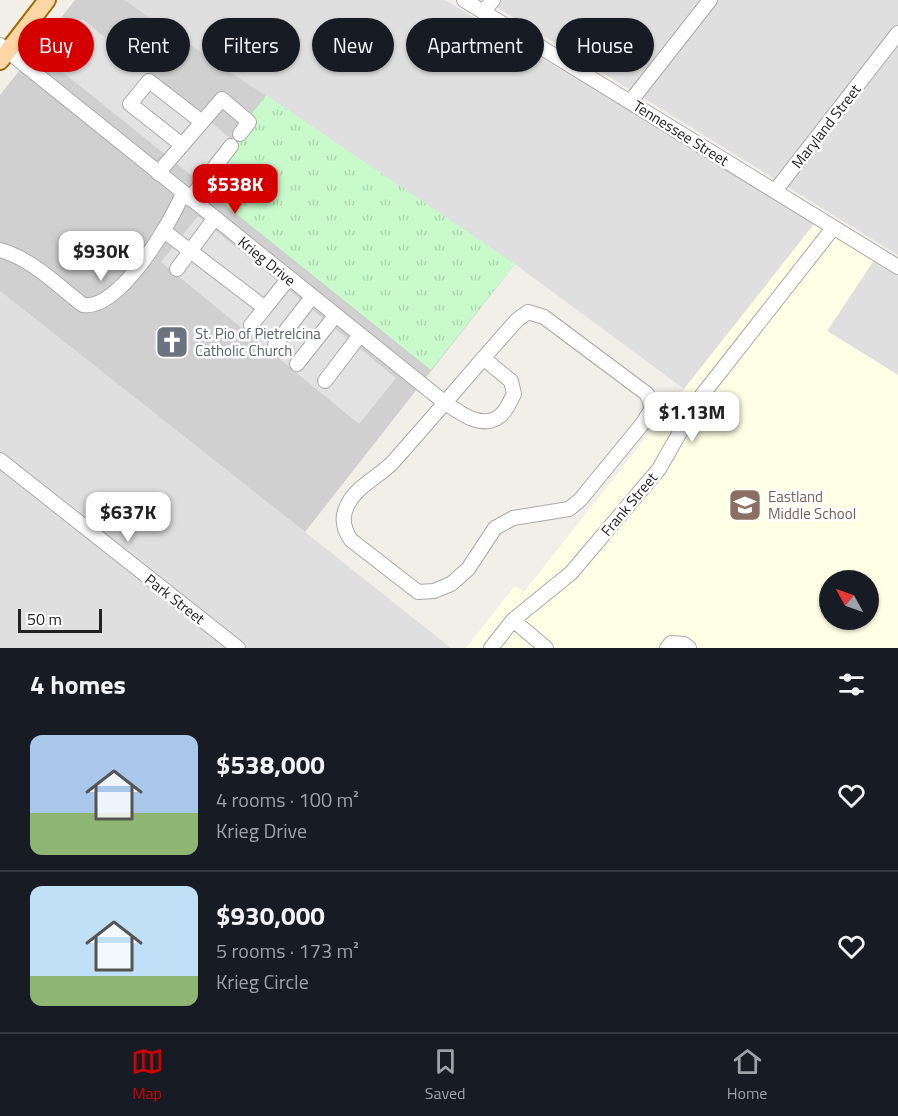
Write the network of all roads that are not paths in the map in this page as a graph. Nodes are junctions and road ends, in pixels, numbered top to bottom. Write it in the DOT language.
graph roads {
  1 [pos="47,0"];
  2 [pos="464,0"];
  3 [pos="493,0"];
  4 [pos="710,0"];
  5 [pos="483,12"];
  6 [pos="898,33"];
  7 [pos="3,52"];
  8 [pos="630,102"];
  9 [pos="202,122"];
  10 [pos="240,134"];
  11 [pos="182,146"];
  12 [pos="231,146"];
  13 [pos="158,173"];
  14 [pos="775,191"];
  15 [pos="187,196"];
  16 [pos="214,219"];
  17 [pos="833,228"];
  18 [pos="164,231"];
  19 [pos="0,250"];
  20 [pos="190,250"];
  21 [pos="898,267"];
  22 [pos="177,269"];
  23 [pos="289,278"];
  24 [pos="312,297"];
  25 [pos="265,308"];
  26 [pos="335,316"];
  27 [pos="251,325"];
  28 [pos="360,335"];
  29 [pos="275,345"];
  30 [pos="483,358"];
  31 [pos="297,364"];
  32 [pos="325,381"];
  33 [pos="444,402"];
  34 [pos="0,460"];
  35 [pos="513,620"];
  36 [pos="238,648"];
  37 [pos="491,648"];
  38 [pos="546,648"];
  39 [pos="667,648"];
  40 [pos="689,648"];
  1 -- 7 [label="main road"];
  2 -- 5 [label="street, Tennessee Street"];
  3 -- 5 [label="street"];
  4 -- 8 [label="street"];
  5 -- 8 [label="street, Tennessee Street"];
  6 -- 14 [label="street, Maryland Street"];
  7 -- 13 [label="street, Krieg Drive"];
  8 -- 14 [label="street, Tennessee Street"];
  9 -- 10 [label="street"];
  9 -- 11 [label="street"];
  9 -- 11 [label="street"];
  11 -- 13 [label="street"];
  12 -- 15 [label="street"];
  13 -- 15 [label="street, Krieg Drive"];
  14 -- 17 [label="street, Tennessee Street"];
  15 -- 16 [label="street, Krieg Drive"];
  15 -- 18 [label="street"];
  16 -- 20 [label="street"];
  16 -- 23 [label="street, Krieg Drive"];
  17 -- 21 [label="street, Tennessee Street"];
  17 -- 35 [label="street, Frank Street"];
  18 -- 19 [label="street"];
  18 -- 20 [label="street"];
  20 -- 22 [label="street"];
  20 -- 25 [label="street"];
  23 -- 24 [label="street, Krieg Drive"];
  23 -- 25 [label="street"];
  24 -- 26 [label="street, Krieg Drive"];
  24 -- 29 [label="street"];
  25 -- 27 [label="street"];
  26 -- 28 [label="street, Krieg Drive"];
  26 -- 31 [label="street"];
  28 -- 32 [label="street"];
  28 -- 33 [label="street, Krieg Drive"];
  30 -- 33 [label="street"];
  30 -- 33 [label="street, Krieg Drive"];
  30 -- 33 [label="street"];
  34 -- 36 [label="street, Park Street"];
  35 -- 37 [label="street, Frank Street"];
  35 -- 38 [label="street"];
  39 -- 40 [label="street"];
}
